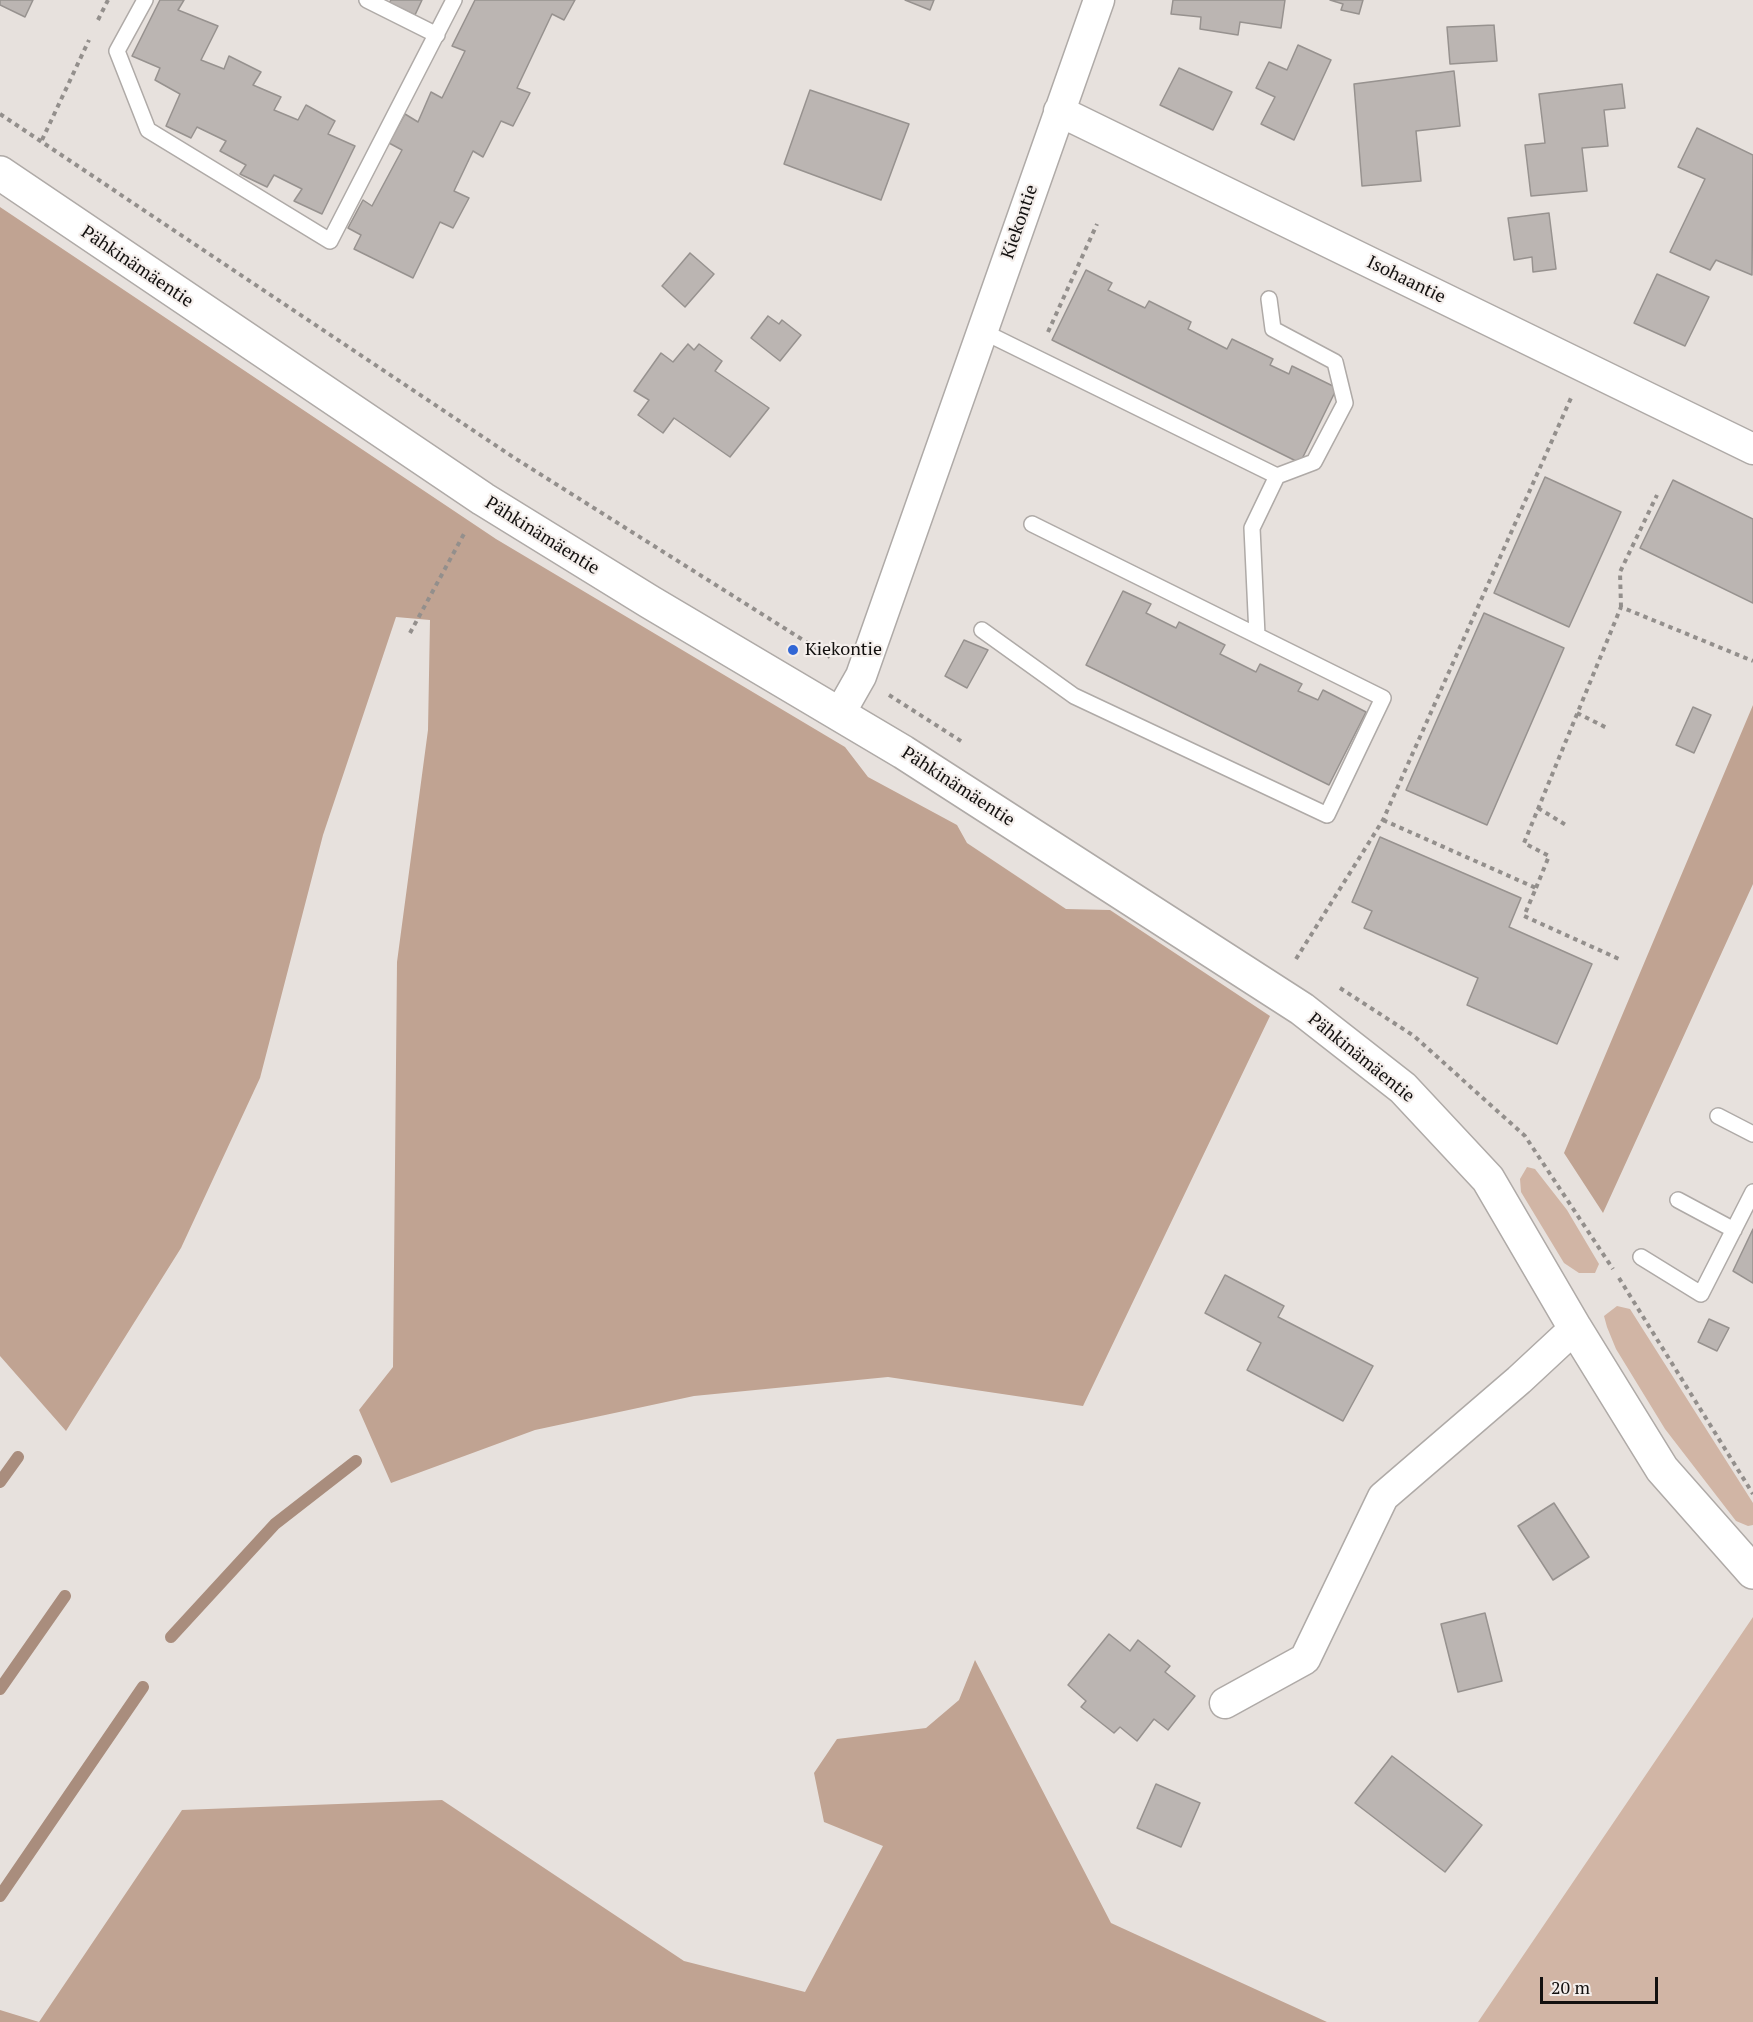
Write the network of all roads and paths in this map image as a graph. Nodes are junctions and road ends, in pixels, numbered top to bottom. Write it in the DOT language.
graph roads {
  1 [pos="108,0"];
  2 [pos="144,0"];
  3 [pos="367,0"];
  4 [pos="454,0"];
  5 [pos="1099,0"];
  6 [pos="98,22"];
  7 [pos="93,32"];
  8 [pos="436,34"];
  9 [pos="1059,111"];
  10 [pos="42,140"];
  11 [pos="0,173"];
  12 [pos="1097,224"];
  13 [pos="1269,299"];
  14 [pos="982,331"];
  15 [pos="1037,358"];
  16 [pos="1584,367"];
  17 [pos="1753,449"];
  18 [pos="1278,476"];
  19 [pos="1656,495"];
  20 [pos="483,500"];
  21 [pos="1032,524"];
  22 [pos="1621,607"];
  23 [pos="982,630"];
  24 [pos="410,633"];
  25 [pos="1257,635"];
  26 [pos="1753,661"];
  27 [pos="1577,712"];
  28 [pos="840,713"];
  29 [pos="1609,729"];
  30 [pos="1538,808"];
  31 [pos="1383,820"];
  32 [pos="1566,825"];
  33 [pos="1536,888"];
  34 [pos="1296,959"];
  35 [pos="1619,959"];
  36 [pos="1718,1116"];
  37 [pos="1753,1134"];
  38 [pos="1753,1192"];
  39 [pos="1678,1200"];
  40 [pos="1734,1230"];
  41 [pos="1641,1257"];
  42 [pos="1575,1328"];
  43 [pos="1753,1572"];
  44 [pos="1226,1703"];
  1 -- 6 [label="path"];
  2 -- 8 [label="lane"];
  3 -- 8 [label="lane"];
  4 -- 8 [label="lane"];
  5 -- 9 [label="street, Kiekontie"];
  7 -- 10 [label="path"];
  9 -- 14 [label="street, Kiekontie"];
  9 -- 16 [label="street, Isohaantie"];
  11 -- 20 [label="street, Pähkinämäentie"];
  12 -- 15 [label="path"];
  13 -- 18 [label="lane"];
  14 -- 15 [label="lane"];
  14 -- 28 [label="street, Kiekontie"];
  15 -- 18 [label="lane"];
  16 -- 17 [label="street, Isohaantie"];
  16 -- 31 [label="path"];
  18 -- 25 [label="lane"];
  19 -- 22 [label="path"];
  20 -- 24 [label="path"];
  20 -- 28 [label="street, Pähkinämäentie"];
  21 -- 25 [label="lane"];
  22 -- 26 [label="path"];
  22 -- 27 [label="path"];
  23 -- 25 [label="lane"];
  27 -- 29 [label="path"];
  27 -- 30 [label="path"];
  28 -- 42 [label="street, Pähkinämäentie"];
  30 -- 32 [label="path"];
  30 -- 33 [label="path"];
  31 -- 33 [label="path"];
  31 -- 34 [label="path"];
  33 -- 35 [label="path"];
  36 -- 37 [label="lane"];
  38 -- 40 [label="lane"];
  39 -- 40 [label="lane"];
  40 -- 41 [label="lane"];
  42 -- 43 [label="street, Pähkinämäentie"];
  42 -- 44 [label="street"];
}
